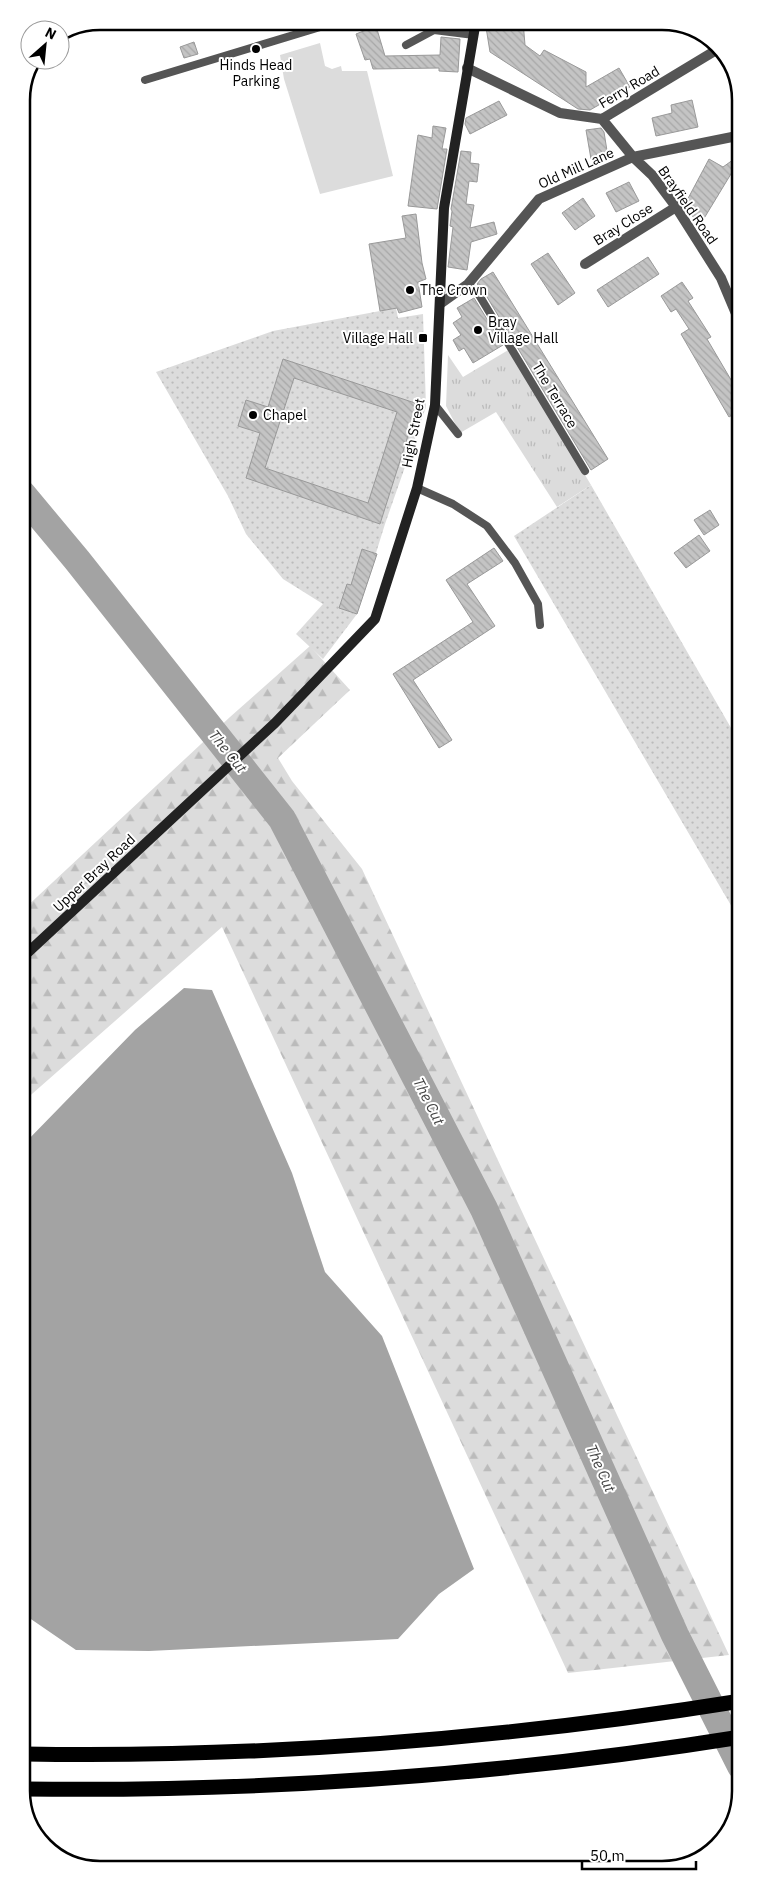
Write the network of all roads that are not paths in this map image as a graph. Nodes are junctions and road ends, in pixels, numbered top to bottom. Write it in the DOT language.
graph roads {
  1 [pos="310,30"];
  2 [pos="475,30"];
  3 [pos="474,35"];
  4 [pos="406,45"];
  5 [pos="712,52"];
  6 [pos="467,68"];
  7 [pos="145,80"];
  8 [pos="602,119"];
  9 [pos="732,137"];
  10 [pos="633,157"];
  11 [pos="676,207"];
  12 [pos="585,264"];
  13 [pos="468,284"];
  14 [pos="440,304"];
  15 [pos="732,304"];
  16 [pos="434,405"];
  17 [pos="458,434"];
  18 [pos="585,471"];
  19 [pos="417,488"];
  20 [pos="375,619"];
  21 [pos="540,625"];
  22 [pos="30,951"];
  23 [pos="732,1703"];
  24 [pos="732,1738"];
  25 [pos="30,1754"];
  26 [pos="30,1789"];
  1 -- 7 [label="lane"];
  2 -- 3 [label="main road, High Street"];
  3 -- 4 [label="lane"];
  3 -- 6 [label="main road, High Street"];
  5 -- 8 [label="street, Ferry Road"];
  6 -- 8 [label="street, Ferry Road"];
  6 -- 14 [label="main road, High Street"];
  8 -- 10 [label="street, Brayfield Road"];
  9 -- 10 [label="street, Old Mill Lane"];
  10 -- 11 [label="street, Brayfield Road"];
  10 -- 13 [label="street, Old Mill Lane"];
  11 -- 12 [label="street, Bray Close"];
  11 -- 15 [label="street, Brayfield Road"];
  13 -- 14 [label="street, Old Mill Lane"];
  13 -- 18 [label="lane, The Terrace"];
  14 -- 16 [label="main road, High Street"];
  16 -- 17 [label="lane"];
  16 -- 19 [label="main road, High Street"];
  19 -- 20 [label="main road, High Street"];
  19 -- 21 [label="lane"];
  20 -- 22 [label="main road, Upper Bray Road"];
  23 -- 25 [label="highway"];
  24 -- 26 [label="highway"];
}
